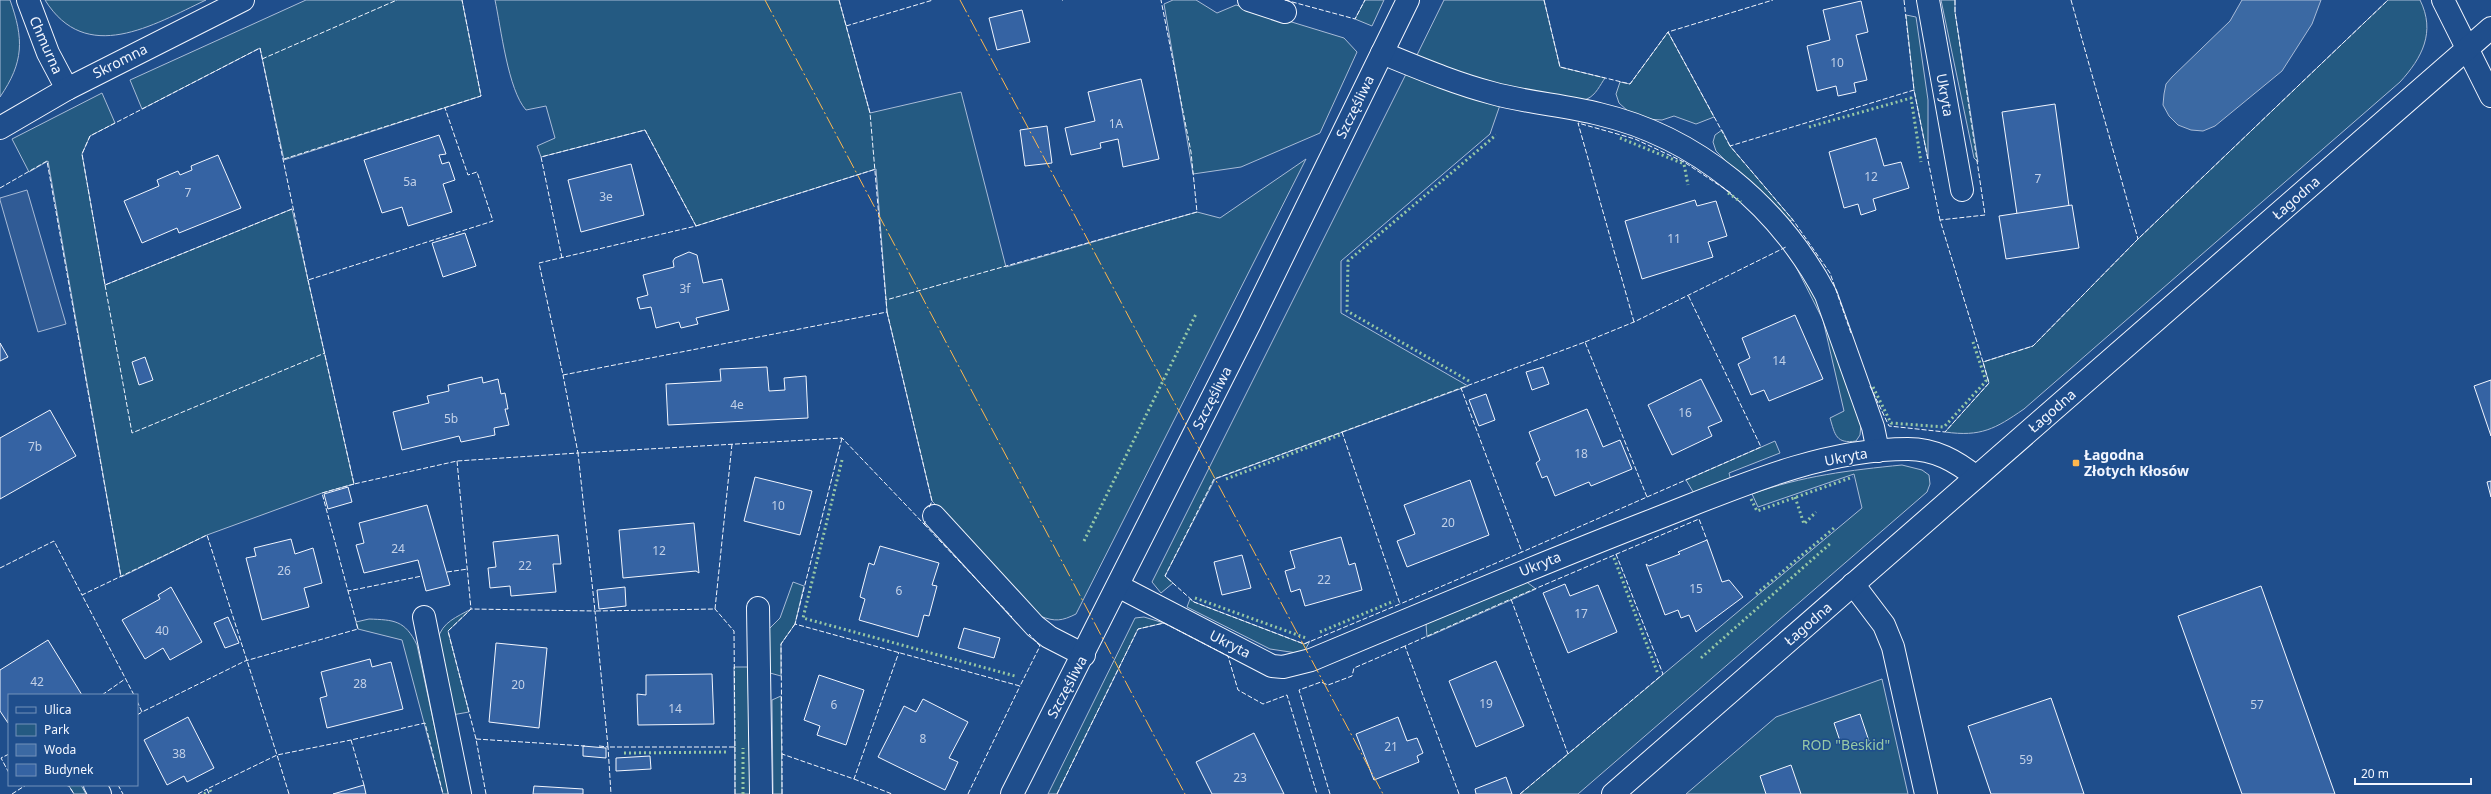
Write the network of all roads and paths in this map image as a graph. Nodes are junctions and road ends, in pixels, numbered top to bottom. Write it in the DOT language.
graph roads {
  1 [pos="28,0"];
  2 [pos="244,0"];
  3 [pos="1249,0"];
  4 [pos="1408,0"];
  5 [pos="1928,0"];
  6 [pos="2443,0"];
  7 [pos="1285,12"];
  8 [pos="2491,28"];
  9 [pos="2468,48"];
  10 [pos="1382,53"];
  11 [pos="66,88"];
  12 [pos="2491,96"];
  13 [pos="0,128"];
  14 [pos="1962,190"];
  15 [pos="1878,450"];
  16 [pos="1976,477"];
  17 [pos="934,516"];
  18 [pos="1853,584"];
  19 [pos="1118,586"];
  20 [pos="758,608"];
  21 [pos="424,617"];
  22 [pos="1084,654"];
  23 [pos="460,794"];
  24 [pos="761,794"];
  25 [pos="1012,794"];
  26 [pos="1613,794"];
  27 [pos="1926,794"];
  1 -- 11 [label="street, Chmurna"];
  2 -- 11 [label="street, Skromna"];
  3 -- 7 [label="street"];
  4 -- 10 [label="street, Szczęśliwa"];
  5 -- 14 [label="street, Ukryta"];
  6 -- 9 [label="street"];
  8 -- 9 [label="street, Łagodna"];
  9 -- 12 [label="street"];
  9 -- 16 [label="street, Łagodna"];
  10 -- 15 [label="street"];
  10 -- 19 [label="street, Szczęśliwa"];
  11 -- 13 [label="street, Skromna"];
  15 -- 16 [label="street, Ukryta"];
  15 -- 19 [label="street, Ukryta"];
  16 -- 18 [label="street, Łagodna"];
  17 -- 22 [label="street"];
  18 -- 26 [label="street, Łagodna"];
  18 -- 27 [label="street"];
  19 -- 22 [label="street, Szczęśliwa"];
  20 -- 24 [label="street"];
  21 -- 23 [label="street"];
  22 -- 25 [label="street, Szczęśliwa"];
}
